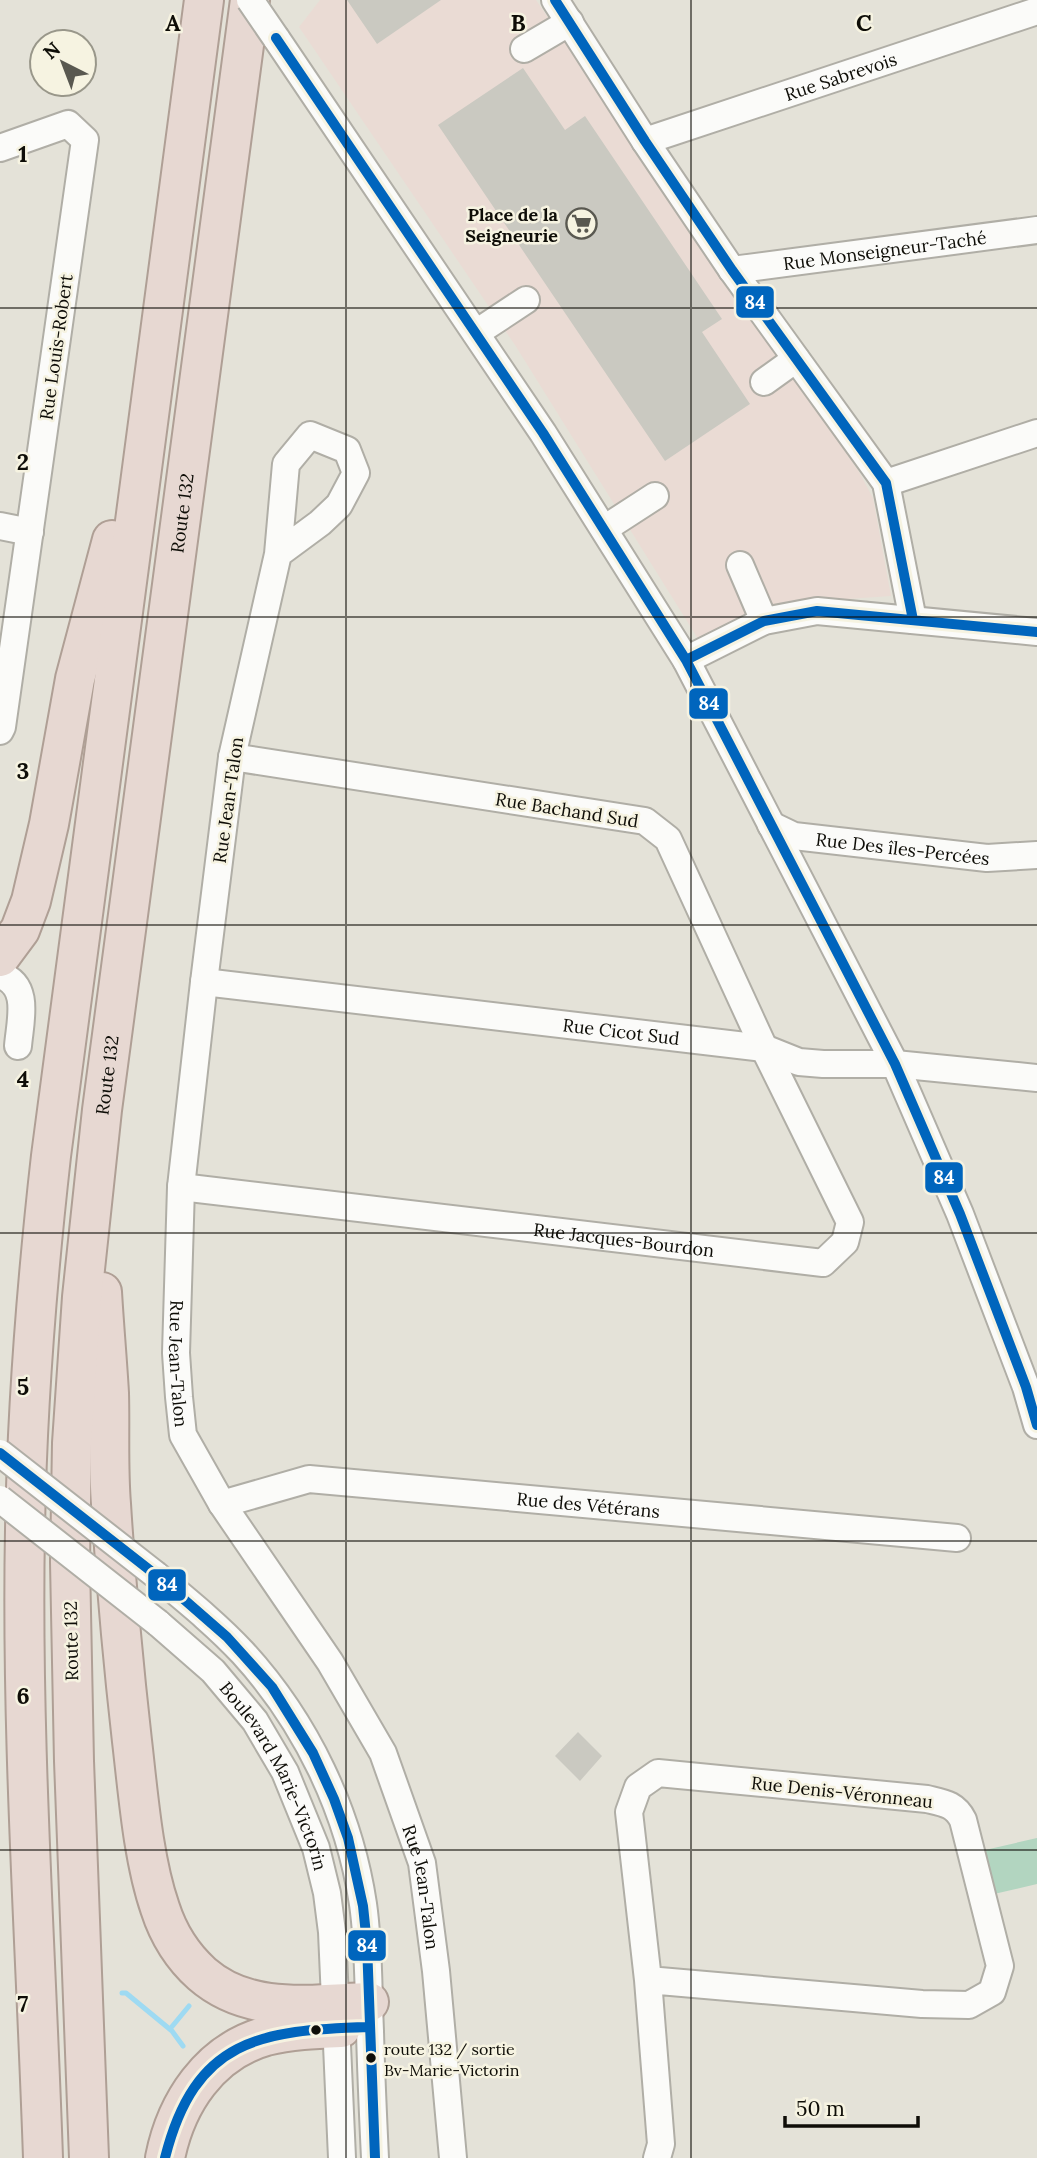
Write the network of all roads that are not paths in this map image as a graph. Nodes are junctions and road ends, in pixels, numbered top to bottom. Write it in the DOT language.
graph roads {
  1 [pos="204,0"];
  2 [pos="250,0"];
  3 [pos="563,11"];
  4 [pos="1037,11"];
  5 [pos="524,49"];
  6 [pos="645,141"];
  7 [pos="0,148"];
  8 [pos="1037,230"];
  9 [pos="732,270"];
  10 [pos="531,307"];
  11 [pos="481,341"];
  12 [pos="796,359"];
  13 [pos="764,382"];
  14 [pos="152,393"];
  15 [pos="1037,433"];
  16 [pos="886,483"];
  17 [pos="655,496"];
  18 [pos="0,526"];
  19 [pos="604,529"];
  20 [pos="30,532"];
  21 [pos="278,554"];
  22 [pos="740,565"];
  23 [pos="913,620"];
  24 [pos="764,621"];
  25 [pos="1037,632"];
  26 [pos="686,660"];
  27 [pos="0,731"];
  28 [pos="232,757"];
  29 [pos="771,825"];
  30 [pos="1037,855"];
  31 [pos="0,957"];
  32 [pos="0,975"];
  33 [pos="204,982"];
  34 [pos="18,1046"];
  35 [pos="764,1048"];
  36 [pos="895,1064"];
  37 [pos="1037,1078"];
  38 [pos="94,1173"];
  39 [pos="181,1187"];
  40 [pos="1032,1388"];
  41 [pos="1037,1424"];
  42 [pos="0,1453"];
  43 [pos="0,1499"];
  44 [pos="222,1504"];
  45 [pos="957,1538"];
  46 [pos="648,1980"];
  47 [pos="353,2015"];
  48 [pos="43,2158"];
  49 [pos="89,2158"];
  50 [pos="165,2158"];
  51 [pos="342,2158"];
  52 [pos="375,2158"];
  53 [pos="453,2158"];
  54 [pos="657,2158"];
  1 -- 14 [label="highway"];
  2 -- 11 [label="street, bridge"];
  2 -- 38 [label="highway, Route 132"];
  3 -- 5 [label="street"];
  3 -- 6 [label="street"];
  4 -- 6 [label="street, Rue Sabrevois"];
  6 -- 9 [label="street"];
  7 -- 20 [label="street, Rue Louis-Robert"];
  8 -- 9 [label="street, Rue Monseigneur-Taché"];
  9 -- 12 [label="street"];
  10 -- 11 [label="street"];
  11 -- 19 [label="street"];
  12 -- 13 [label="street"];
  12 -- 16 [label="street"];
  14 -- 31 [label="highway"];
  14 -- 48 [label="highway"];
  15 -- 16 [label="street"];
  16 -- 23 [label="street"];
  17 -- 19 [label="street"];
  18 -- 20 [label="street"];
  19 -- 26 [label="street"];
  20 -- 27 [label="street, Rue Louis-Robert"];
  21 -- 28 [label="street, Rue Jean-Talon"];
  22 -- 24 [label="street"];
  23 -- 24 [label="street"];
  23 -- 25 [label="street"];
  24 -- 26 [label="street"];
  26 -- 29 [label="street"];
  28 -- 33 [label="street, Rue Jean-Talon"];
  28 -- 35 [label="street, Rue Bachand Sud"];
  29 -- 30 [label="street, Rue Des îles-Percées"];
  29 -- 36 [label="street"];
  32 -- 34 [label="street"];
  33 -- 35 [label="street, Rue Cicot Sud"];
  33 -- 39 [label="street, Rue Jean-Talon"];
  35 -- 36 [label="street, Rue Cicot Sud"];
  35 -- 39 [label="street, Rue Jacques-Bourdon"];
  36 -- 37 [label="street, Rue Cicot Sud"];
  36 -- 40 [label="street"];
  38 -- 47 [label="highway"];
  38 -- 49 [label="highway, Route 132"];
  39 -- 44 [label="street, Rue Jean-Talon"];
  40 -- 41 [label="street"];
  42 -- 47 [label="street, Boulevard Marie-Victorin, bridge"];
  43 -- 47 [label="street, Boulevard Marie-Victorin, bridge"];
  44 -- 45 [label="street, Rue des Vétérans"];
  44 -- 53 [label="street, Rue Jean-Talon"];
  46 -- 46 [label="street, Rue Denis-Véronneau"];
  46 -- 54 [label="street, Rue Denis-Véronneau"];
  47 -- 50 [label="highway"];
  47 -- 51 [label="street, Boulevard Marie-Victorin"];
  47 -- 52 [label="street, Boulevard Marie-Victorin"];
}
